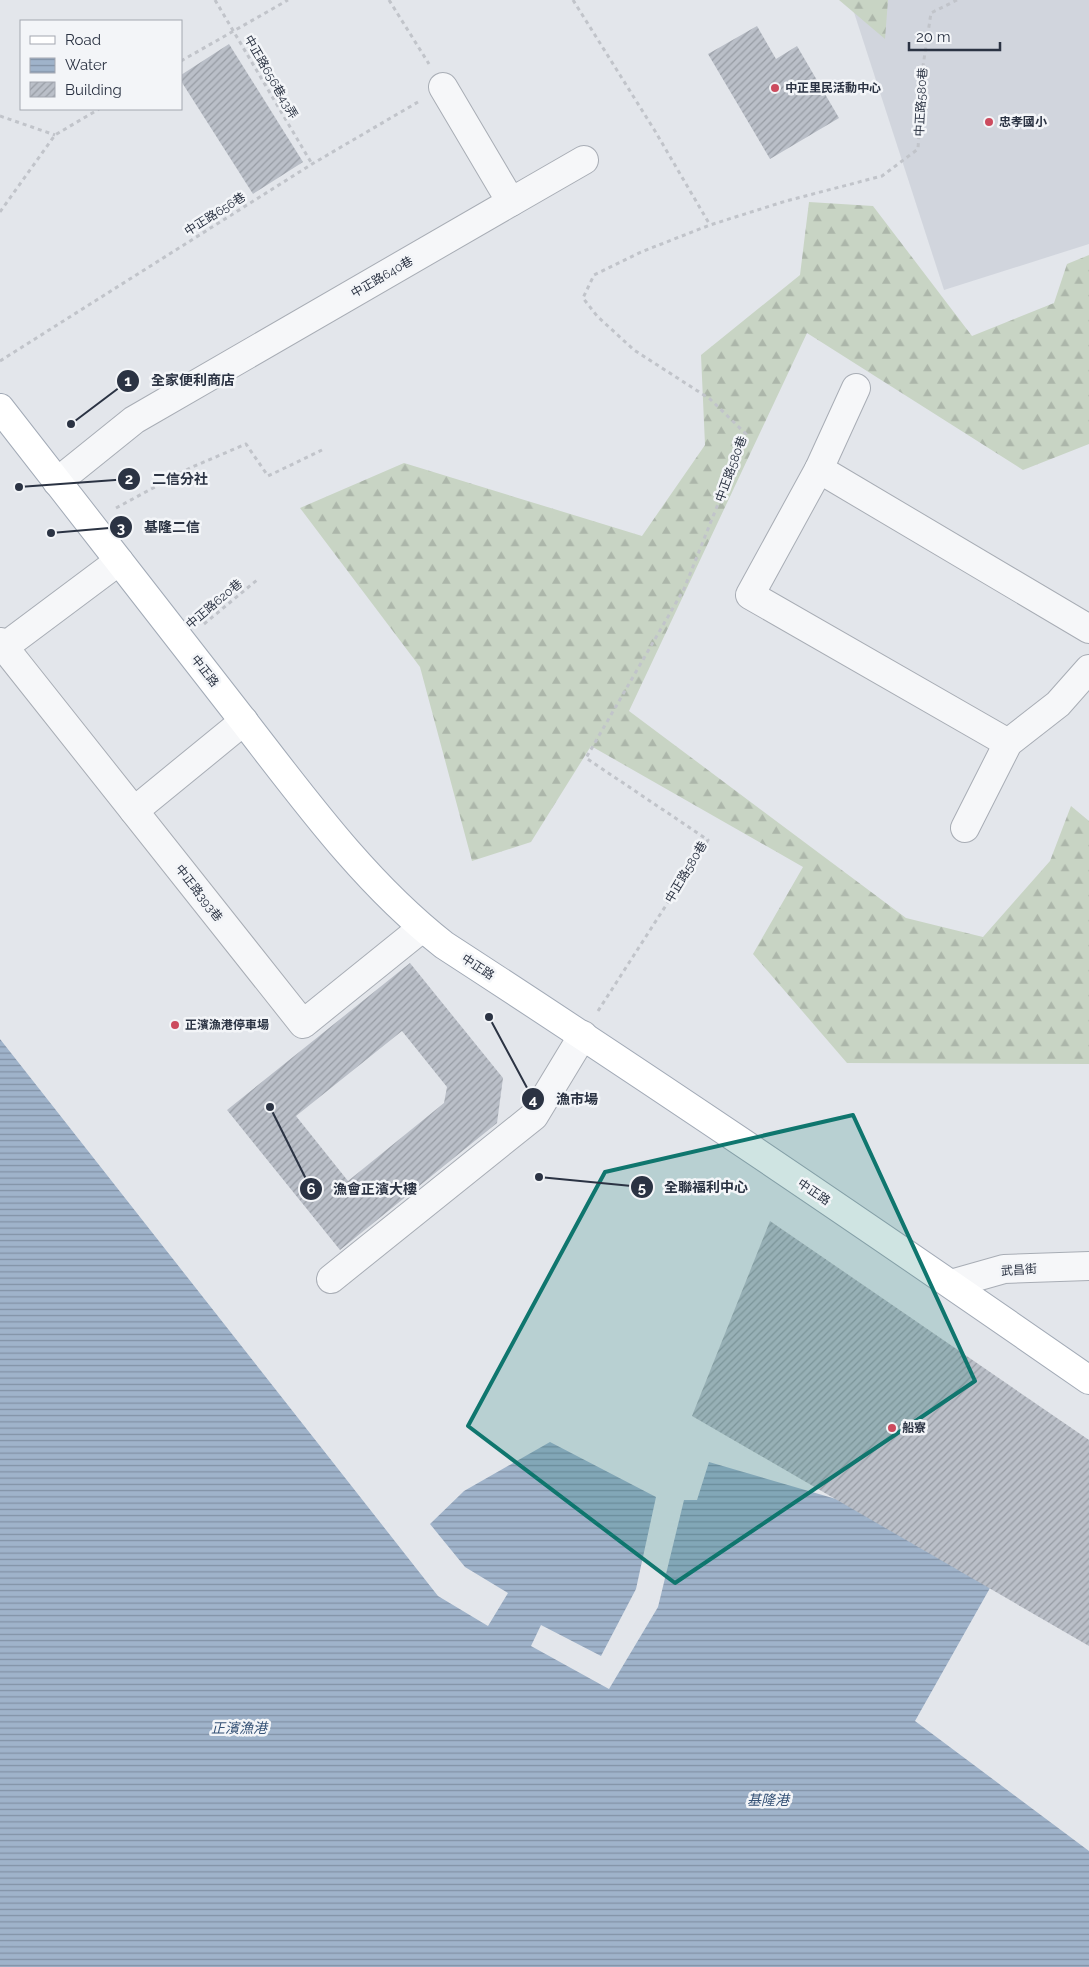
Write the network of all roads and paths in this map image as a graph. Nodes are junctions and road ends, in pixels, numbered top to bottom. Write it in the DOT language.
graph roads {
  1 [pos="215,0"];
  2 [pos="288,0"];
  3 [pos="389,0"];
  4 [pos="573,0"];
  5 [pos="957,0"];
  6 [pos="234,30"];
  7 [pos="182,60"];
  8 [pos="443,87"];
  9 [pos="97,110"];
  10 [pos="0,116"];
  11 [pos="54,135"];
  12 [pos="584,160"];
  13 [pos="312,164"];
  14 [pos="512,202"];
  15 [pos="0,212"];
  16 [pos="710,225"];
  17 [pos="0,361"];
  18 [pos="856,388"];
  19 [pos="3,420"];
  20 [pos="322,450"];
  21 [pos="819,469"];
  22 [pos="57,482"];
  23 [pos="89,523"];
  24 [pos="119,561"];
  25 [pos="257,580"];
  26 [pos="1089,629"];
  27 [pos="182,642"];
  28 [pos="1,646"];
  29 [pos="1089,669"];
  30 [pos="244,721"];
  31 [pos="1008,744"];
  32 [pos="134,811"];
  33 [pos="965,828"];
  34 [pos="422,928"];
  35 [pos="583,1035"];
  36 [pos="1089,1266"];
  37 [pos="331,1280"];
  38 [pos="951,1284"];
  39 [pos="1089,1380"];
  1 -- 6 [label="path, 中正路656巷43弄"];
  2 -- 6 [label="path"];
  3 -- 8 [label="path"];
  4 -- 16 [label="path"];
  5 -- 16 [label="path, 中正路580巷"];
  6 -- 7 [label="path"];
  6 -- 13 [label="path, 中正路656巷43弄"];
  8 -- 13 [label="path, 中正路656巷"];
  8 -- 14 [label="lane"];
  9 -- 11 [label="path"];
  10 -- 11 [label="path"];
  11 -- 15 [label="path"];
  12 -- 14 [label="lane, 中正路640巷"];
  13 -- 17 [label="path, 中正路656巷"];
  14 -- 22 [label="lane, 中正路640巷"];
  16 -- 35 [label="path, 中正路580巷"];
  18 -- 21 [label="lane"];
  19 -- 22 [label="main road, 中正路"];
  20 -- 23 [label="path"];
  21 -- 26 [label="lane"];
  21 -- 31 [label="lane"];
  22 -- 23 [label="main road, 中正路"];
  23 -- 24 [label="main road, 中正路"];
  24 -- 27 [label="main road, 中正路"];
  24 -- 28 [label="lane"];
  25 -- 27 [label="path, 中正路620巷"];
  27 -- 30 [label="main road, 中正路"];
  28 -- 32 [label="lane, 中正路393巷"];
  29 -- 31 [label="lane"];
  30 -- 32 [label="lane"];
  30 -- 34 [label="main road, 中正路"];
  31 -- 33 [label="lane"];
  32 -- 34 [label="lane, 中正路393巷"];
  34 -- 35 [label="main road, 中正路"];
  35 -- 37 [label="lane"];
  35 -- 38 [label="main road, 中正路"];
  36 -- 38 [label="lane, 武昌街"];
  38 -- 39 [label="main road, 中正路"];
}
